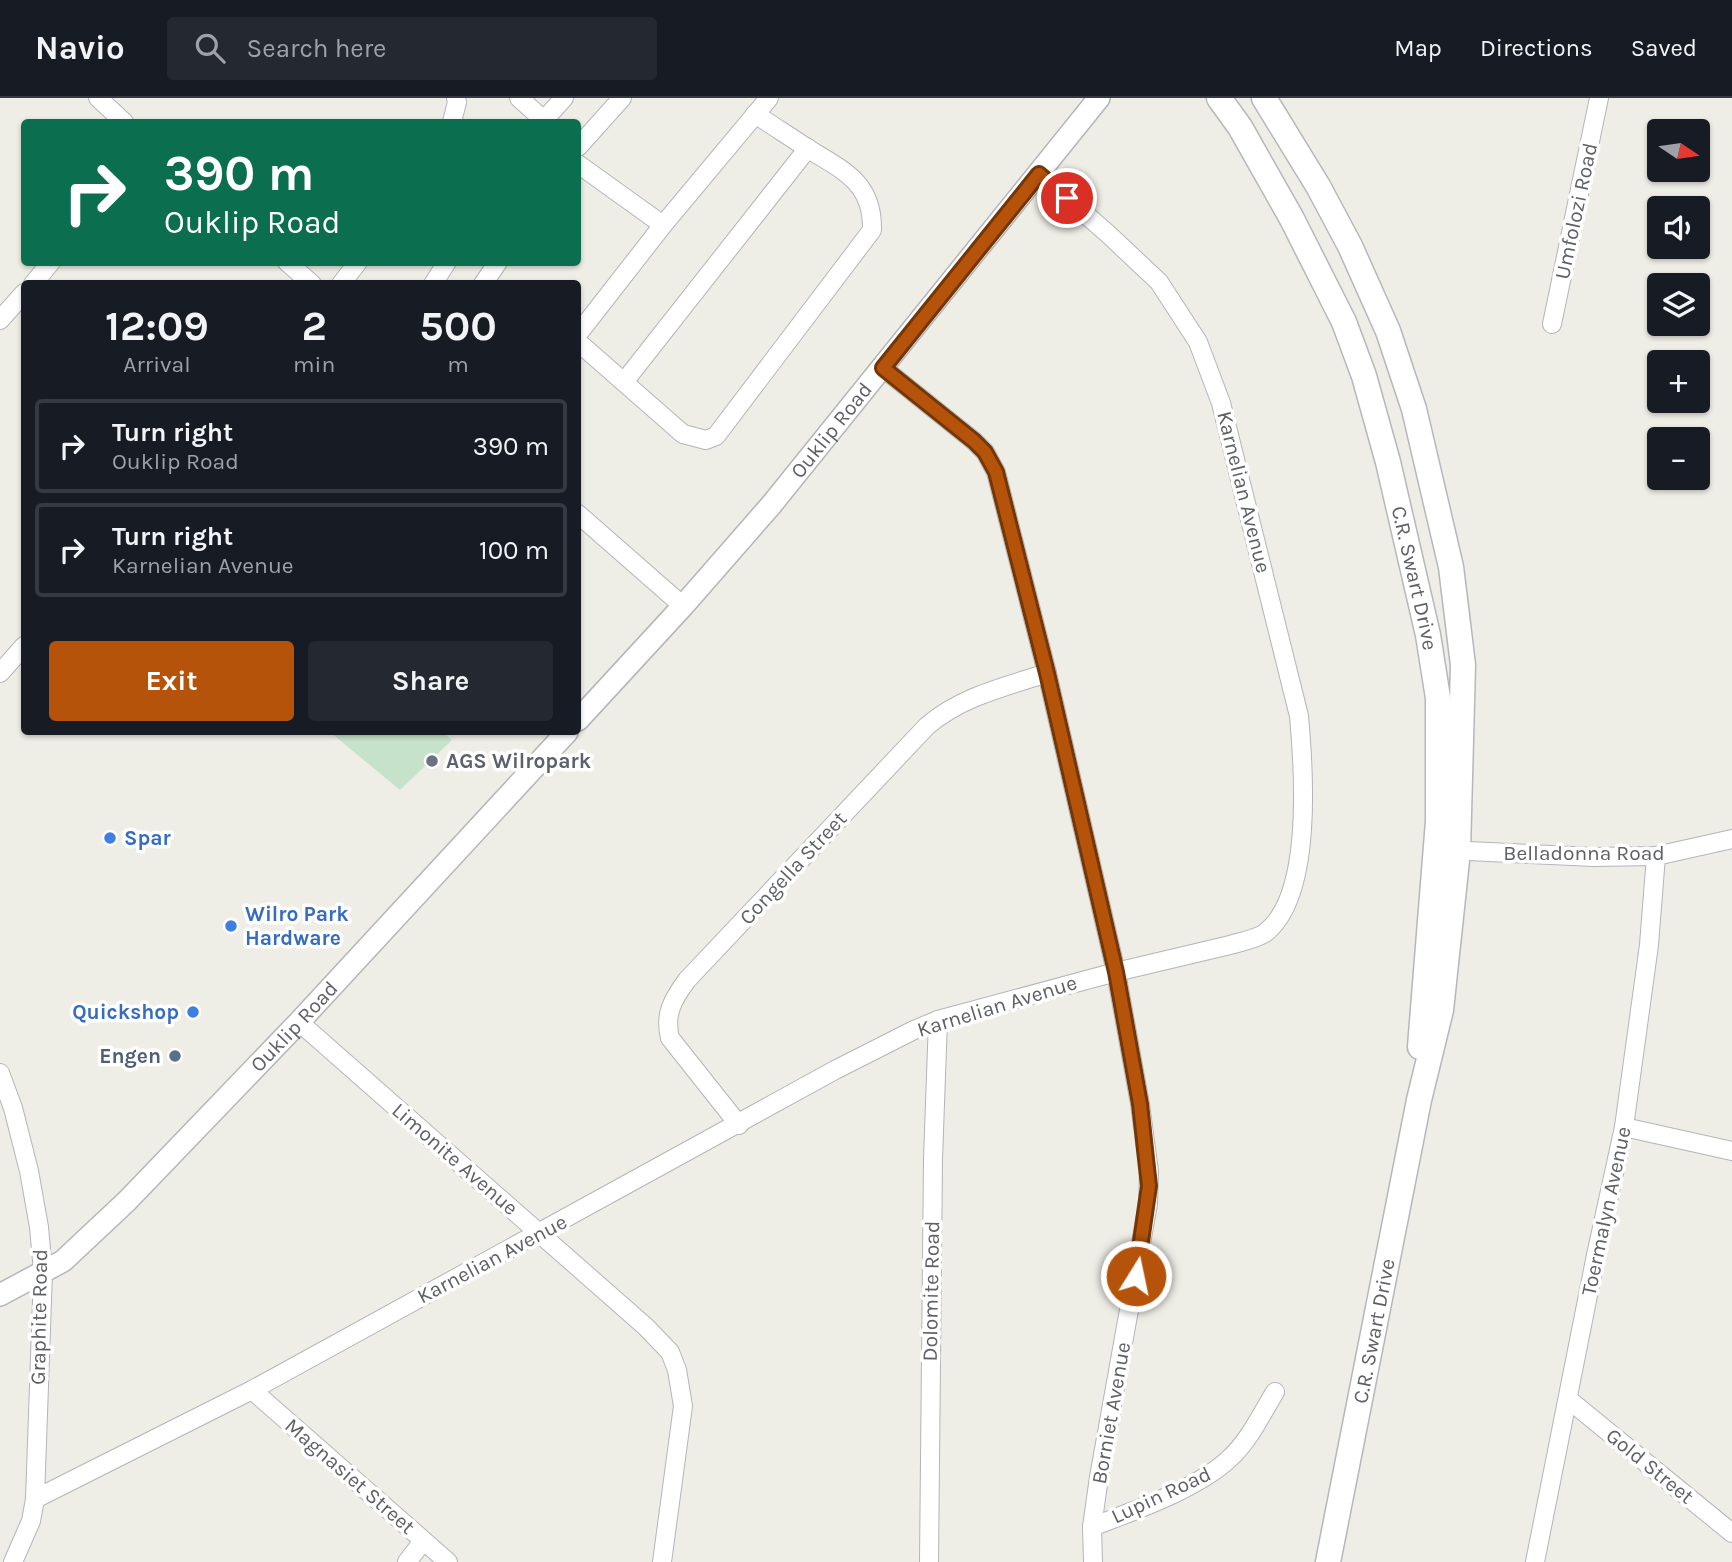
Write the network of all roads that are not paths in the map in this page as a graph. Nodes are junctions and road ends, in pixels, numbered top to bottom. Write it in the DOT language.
graph roads {
  1 [pos="97,98"];
  2 [pos="456,98"];
  3 [pos="519,98"];
  4 [pos="564,98"];
  5 [pos="622,98"];
  6 [pos="769,98"];
  7 [pos="1099,98"];
  8 [pos="1219,98"];
  9 [pos="1264,98"];
  10 [pos="1599,98"];
  11 [pos="755,114"];
  12 [pos="121,119"];
  13 [pos="453,119"];
  14 [pos="538,119"];
  15 [pos="540,119"];
  16 [pos="581,143"];
  17 [pos="808,148"];
  18 [pos="581,166"];
  19 [pos="1039,174"];
  20 [pos="663,225"];
  21 [pos="48,266"];
  22 [pos="292,266"];
  23 [pos="355,266"];
  24 [pos="36,280"];
  25 [pos="307,280"];
  26 [pos="344,280"];
  27 [pos="21,296"];
  28 [pos="0,320"];
  29 [pos="1552,324"];
  30 [pos="581,330"];
  31 [pos="581,345"];
  32 [pos="883,368"];
  33 [pos="624,382"];
  34 [pos="581,517"];
  35 [pos="683,606"];
  36 [pos="21,649"];
  37 [pos="0,673"];
  38 [pos="1047,673"];
  39 [pos="581,717"];
  40 [pos="564,735"];
  41 [pos="1732,839"];
  42 [pos="1447,850"];
  43 [pos="1656,856"];
  44 [pos="1116,972"];
  45 [pos="938,1020"];
  46 [pos="299,1022"];
  47 [pos="0,1073"];
  48 [pos="739,1125"];
  49 [pos="1624,1127"];
  50 [pos="1732,1151"];
  51 [pos="540,1233"];
  52 [pos="43,1272"];
  53 [pos="0,1296"];
  54 [pos="252,1390"];
  55 [pos="1275,1392"];
  56 [pos="1568,1399"];
  57 [pos="35,1499"];
  58 [pos="1093,1527"];
  59 [pos="1732,1533"];
  60 [pos="423,1541"];
  61 [pos="13,1562"];
  62 [pos="407,1562"];
  63 [pos="448,1562"];
  64 [pos="662,1562"];
  65 [pos="929,1562"];
  66 [pos="1093,1562"];
  67 [pos="1328,1562"];
  68 [pos="1535,1562"];
  1 -- 12 [label="street"];
  2 -- 13 [label="street"];
  3 -- 14 [label="street"];
  4 -- 15 [label="street"];
  5 -- 16 [label="street"];
  6 -- 11 [label="street"];
  7 -- 19 [label="street, Ouklip Road"];
  8 -- 42 [label="main road, C.R. Swart Drive"];
  9 -- 42 [label="main road, C.R. Swart Drive"];
  10 -- 29 [label="street, Umfolozi Road"];
  11 -- 17 [label="street"];
  11 -- 20 [label="street"];
  17 -- 33 [label="street"];
  17 -- 33 [label="street"];
  18 -- 20 [label="street"];
  19 -- 32 [label="street, Ouklip Road"];
  19 -- 44 [label="street, Karnelian Avenue"];
  20 -- 30 [label="street"];
  21 -- 24 [label="street"];
  22 -- 25 [label="street"];
  23 -- 26 [label="street"];
  27 -- 28 [label="street"];
  31 -- 33 [label="street"];
  32 -- 35 [label="street, Ouklip Road"];
  32 -- 38 [label="street, Borniet Avenue"];
  34 -- 35 [label="street"];
  35 -- 39 [label="street, Ouklip Road"];
  36 -- 37 [label="street"];
  38 -- 44 [label="street, Borniet Avenue"];
  38 -- 48 [label="street, Congella Street"];
  40 -- 46 [label="street, Ouklip Road"];
  41 -- 43 [label="street, Belladonna Road"];
  42 -- 43 [label="street, Belladonna Road"];
  42 -- 67 [label="main road, C.R. Swart Drive"];
  43 -- 49 [label="street, Toermalyn Avenue"];
  44 -- 45 [label="street, Karnelian Avenue"];
  44 -- 58 [label="street, Borniet Avenue"];
  45 -- 48 [label="street, Karnelian Avenue"];
  45 -- 65 [label="street, Dolomite Road"];
  46 -- 51 [label="street, Limonite Avenue"];
  46 -- 52 [label="street, Ouklip Road"];
  47 -- 52 [label="street, Graphite Road"];
  48 -- 51 [label="street, Karnelian Avenue"];
  49 -- 50 [label="street"];
  49 -- 56 [label="street, Toermalyn Avenue"];
  51 -- 54 [label="street, Karnelian Avenue"];
  51 -- 64 [label="street, Limonite Avenue"];
  52 -- 53 [label="street, Ouklip Road"];
  52 -- 57 [label="street, Graphite Road"];
  54 -- 57 [label="street, Karnelian Avenue"];
  54 -- 60 [label="street, Magnasiet Street"];
  55 -- 58 [label="street, Lupin Road"];
  56 -- 59 [label="street, Gold Street"];
  56 -- 68 [label="street, Toermalyn Avenue"];
  57 -- 61 [label="street, Graphite Road"];
  58 -- 66 [label="street, Borniet Avenue"];
  60 -- 62 [label="street"];
  60 -- 63 [label="street, Magnasiet Street"];
}
